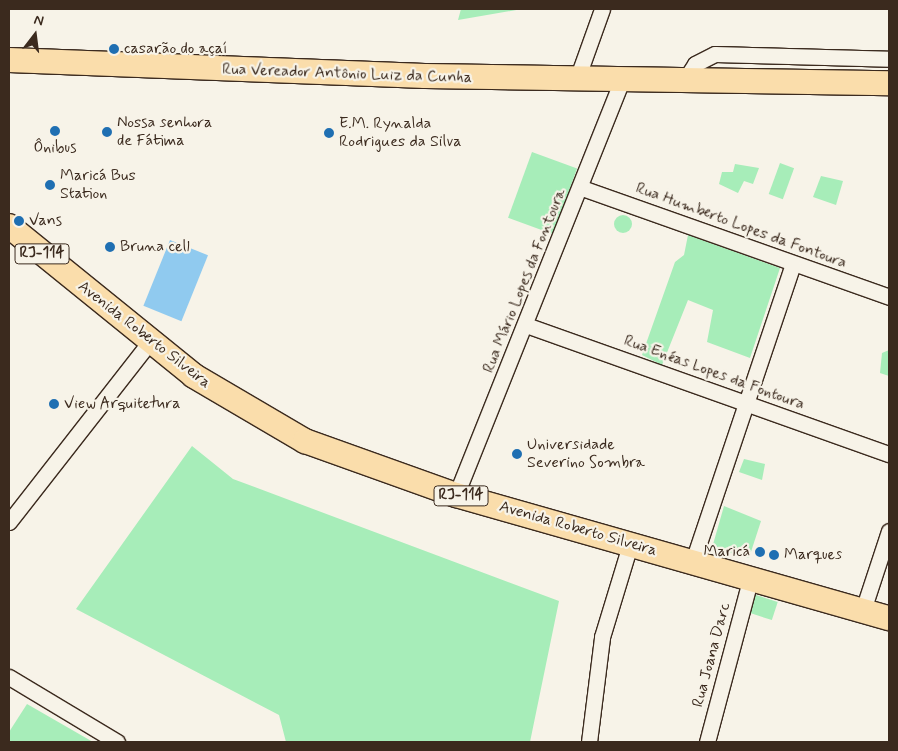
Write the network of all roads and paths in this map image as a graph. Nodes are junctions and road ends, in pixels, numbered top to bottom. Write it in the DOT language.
graph roads {
  1 [pos="602,9"];
  2 [pos="889,59"];
  3 [pos="9,60"];
  4 [pos="623,78"];
  5 [pos="686,78"];
  6 [pos="577,79"];
  7 [pos="889,83"];
  8 [pos="582,188"];
  9 [pos="9,226"];
  10 [pos="793,264"];
  11 [pos="889,297"];
  12 [pos="526,325"];
  13 [pos="149,343"];
  14 [pos="748,403"];
  15 [pos="889,454"];
  16 [pos="456,494"];
  17 [pos="10,520"];
  18 [pos="889,531"];
  19 [pos="630,545"];
  20 [pos="693,561"];
  21 [pos="751,577"];
  22 [pos="863,610"];
  23 [pos="889,618"];
  24 [pos="9,677"];
  25 [pos="117,742"];
  26 [pos="589,742"];
  27 [pos="707,742"];
  1 -- 6 [label="street"];
  2 -- 5 [label="street"];
  3 -- 6 [label="main road, Rua Vereador Antônio Luiz da Cunha"];
  4 -- 5 [label="main road, Rua Vereador Antônio Luiz da Cunha"];
  4 -- 6 [label="main road, Rua Vereador Antônio Luiz da Cunha"];
  4 -- 8 [label="street, Rua Mário Lopes da Fontoura"];
  5 -- 7 [label="main road, Rua Vereador Antônio Luiz da Cunha"];
  8 -- 10 [label="street, Rua Humberto Lopes da Fontoura"];
  8 -- 12 [label="street, Rua Mário Lopes da Fontoura"];
  9 -- 13 [label="main road, Avenida Roberto Silveira / RJ-114"];
  10 -- 11 [label="street, Rua Humberto Lopes da Fontoura"];
  10 -- 14 [label="street"];
  12 -- 14 [label="street, Rua Enéas Lopes da Fontoura"];
  12 -- 16 [label="street, Rua Mário Lopes da Fontoura"];
  13 -- 16 [label="main road, Avenida Roberto Silveira / RJ-114"];
  13 -- 17 [label="street"];
  14 -- 15 [label="street, Rua Enéas Lopes da Fontoura"];
  14 -- 20 [label="street"];
  16 -- 19 [label="main road, Avenida Roberto Silveira / RJ-114"];
  18 -- 22 [label="street"];
  19 -- 20 [label="main road, Avenida Roberto Silveira / RJ-114"];
  19 -- 26 [label="street"];
  20 -- 21 [label="main road, Avenida Roberto Silveira / RJ-114"];
  21 -- 22 [label="main road, Avenida Roberto Silveira / RJ-114"];
  21 -- 27 [label="street, Rua Joana Darc"];
  22 -- 23 [label="main road, Avenida Roberto Silveira / RJ-114"];
  24 -- 25 [label="street"];
}
